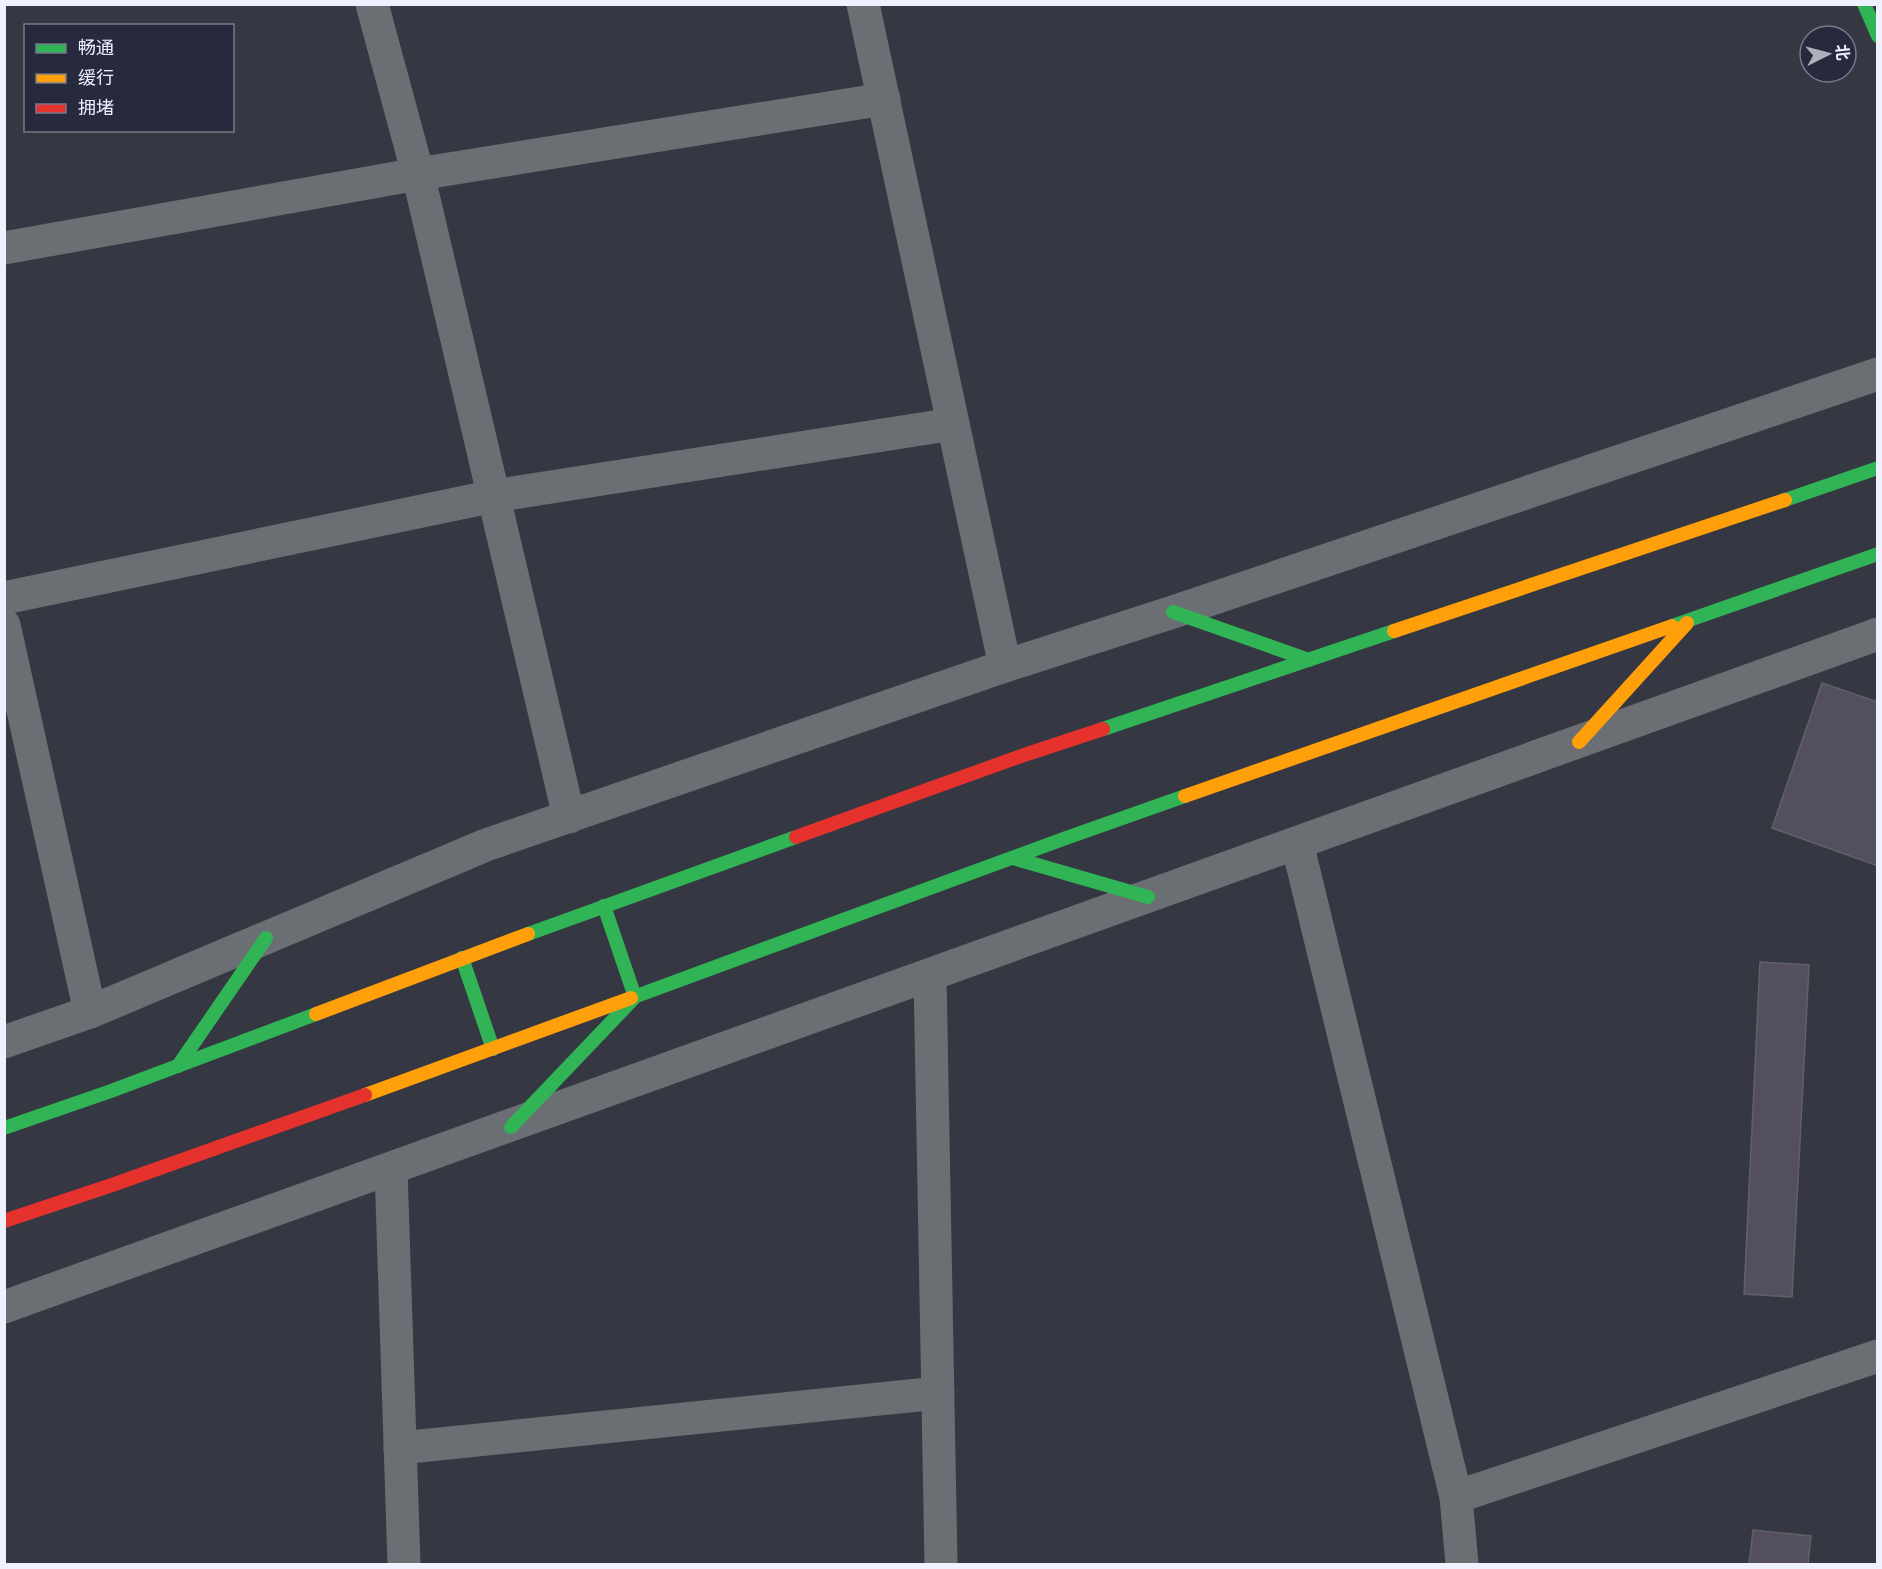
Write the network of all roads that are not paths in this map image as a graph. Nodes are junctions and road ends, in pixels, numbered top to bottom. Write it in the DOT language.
graph roads {
  1 [pos="372,4"];
  2 [pos="862,4"];
  3 [pos="1864,4"];
  4 [pos="1878,36"];
  5 [pos="884,99"];
  6 [pos="418,174"];
  7 [pos="4,248"];
  8 [pos="1878,374"];
  9 [pos="953,424"];
  10 [pos="1878,468"];
  11 [pos="494,496"];
  12 [pos="1878,554"];
  13 [pos="4,597"];
  14 [pos="1173,612"];
  15 [pos="1690,620"];
  16 [pos="4,625"];
  17 [pos="1878,634"];
  18 [pos="1309,660"];
  19 [pos="1005,666"];
  20 [pos="1579,742"];
  21 [pos="569,817"];
  22 [pos="1298,843"];
  23 [pos="1012,858"];
  24 [pos="1148,897"];
  25 [pos="604,906"];
  26 [pos="266,938"];
  27 [pos="462,958"];
  28 [pos="930,975"];
  29 [pos="635,997"];
  30 [pos="90,1012"];
  31 [pos="4,1042"];
  32 [pos="493,1049"];
  33 [pos="178,1066"];
  34 [pos="510,1126"];
  35 [pos="4,1128"];
  36 [pos="391,1169"];
  37 [pos="4,1221"];
  38 [pos="4,1307"];
  39 [pos="1878,1356"];
  40 [pos="938,1393"];
  41 [pos="400,1448"];
  42 [pos="1456,1497"];
  43 [pos="404,1564"];
  44 [pos="941,1564"];
  45 [pos="1462,1564"];
  1 -- 6 [label="street"];
  2 -- 5 [label="street"];
  3 -- 4 [label="main road"];
  5 -- 6 [label="street"];
  5 -- 9 [label="street"];
  6 -- 7 [label="street"];
  6 -- 11 [label="street"];
  8 -- 14 [label="street"];
  9 -- 11 [label="street"];
  9 -- 19 [label="street"];
  10 -- 18 [label="main road"];
  11 -- 13 [label="street"];
  11 -- 21 [label="street"];
  12 -- 15 [label="main road"];
  14 -- 18 [label="main road"];
  14 -- 19 [label="street"];
  15 -- 20 [label="main road"];
  15 -- 23 [label="main road"];
  16 -- 30 [label="street"];
  17 -- 20 [label="street"];
  18 -- 25 [label="main road"];
  19 -- 21 [label="street"];
  20 -- 22 [label="street"];
  21 -- 26 [label="street"];
  22 -- 24 [label="street"];
  22 -- 42 [label="street"];
  23 -- 24 [label="main road"];
  23 -- 29 [label="main road"];
  24 -- 28 [label="street"];
  25 -- 27 [label="main road"];
  25 -- 29 [label="main road"];
  26 -- 30 [label="street"];
  26 -- 33 [label="main road"];
  27 -- 32 [label="main road"];
  27 -- 33 [label="main road"];
  28 -- 34 [label="street"];
  28 -- 40 [label="street"];
  29 -- 32 [label="main road"];
  29 -- 34 [label="main road"];
  30 -- 31 [label="street"];
  32 -- 37 [label="main road"];
  33 -- 35 [label="main road"];
  34 -- 36 [label="street"];
  36 -- 38 [label="street"];
  36 -- 41 [label="street"];
  39 -- 42 [label="street"];
  40 -- 41 [label="street"];
  40 -- 44 [label="street"];
  41 -- 43 [label="street"];
  42 -- 45 [label="street"];
}
